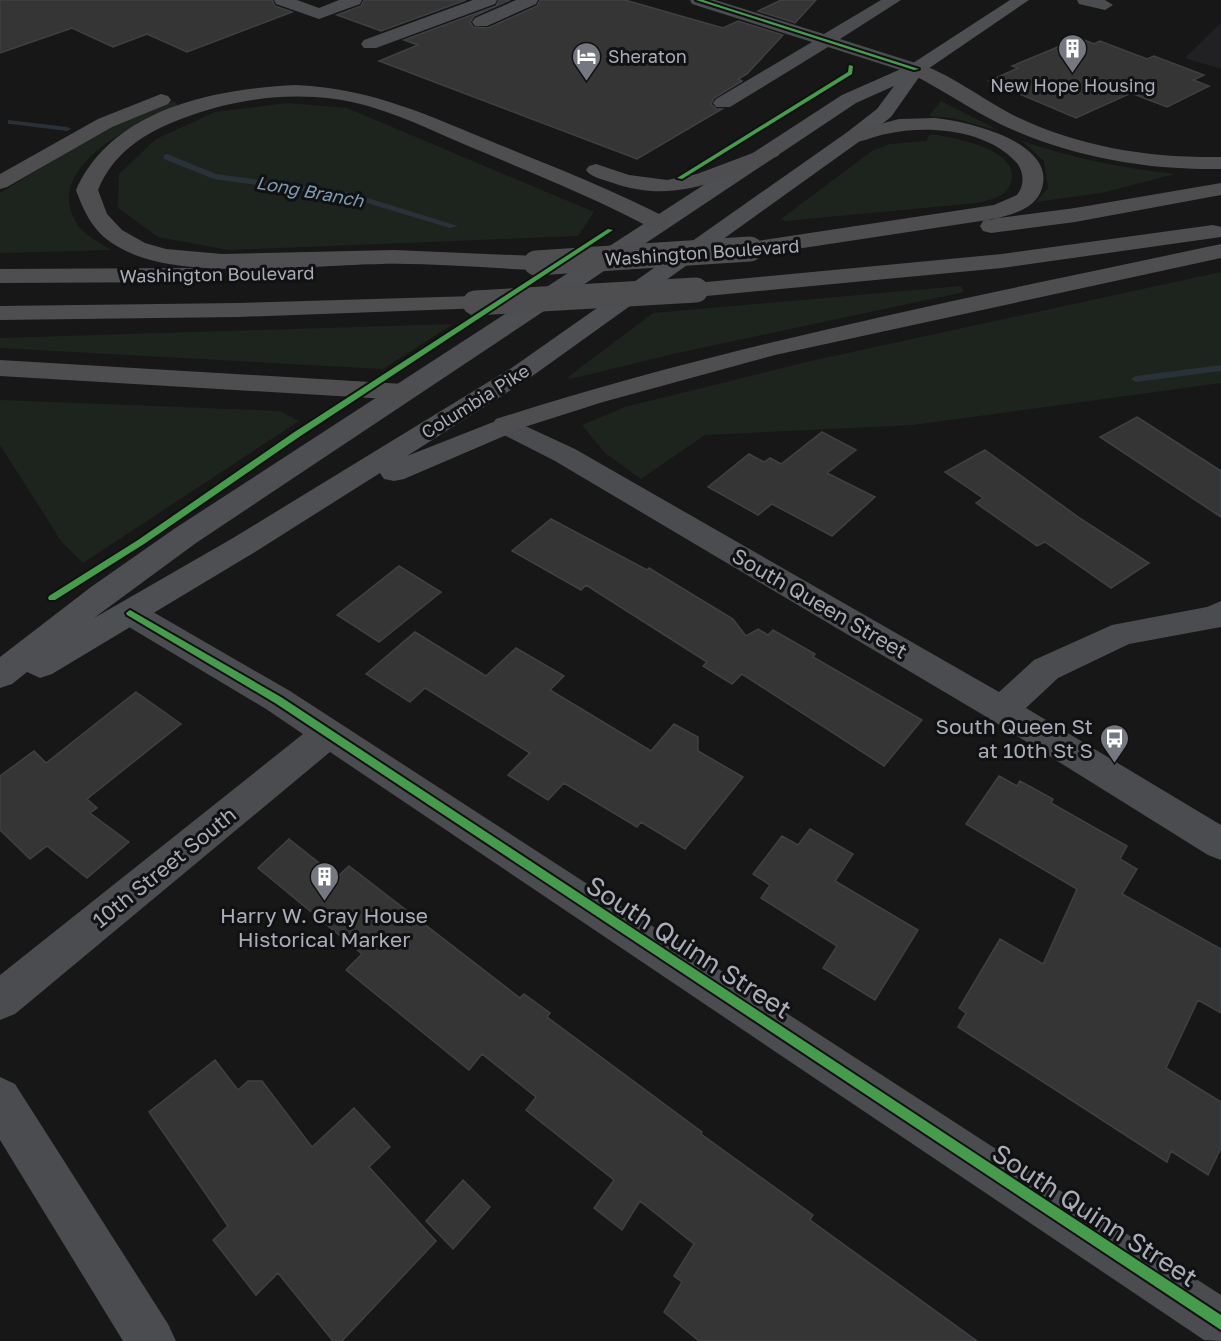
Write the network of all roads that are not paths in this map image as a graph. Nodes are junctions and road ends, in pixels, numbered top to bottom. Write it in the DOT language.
graph roads {
  1 [pos="282,0"];
  2 [pos="354,0"];
  3 [pos="489,0"];
  4 [pos="530,0"];
  5 [pos="698,0"];
  6 [pos="893,0"];
  7 [pos="1021,0"];
  8 [pos="1085,0"];
  9 [pos="1105,5"];
  10 [pos="481,22"];
  11 [pos="824,40"];
  12 [pos="370,44"];
  13 [pos="916,69"];
  14 [pos="723,103"];
  15 [pos="488,127"];
  16 [pos="853,137"];
  17 [pos="771,152"];
  18 [pos="575,162"];
  19 [pos="1221,163"];
  20 [pos="0,183"];
  21 [pos="1221,189"];
  22 [pos="659,223"];
  23 [pos="1221,230"];
  24 [pos="750,249"];
  25 [pos="1221,251"];
  26 [pos="536,263"];
  27 [pos="0,276"];
  28 [pos="0,313"];
  29 [pos="0,368"];
  30 [pos="404,392"];
  31 [pos="465,408"];
  32 [pos="506,425"];
  33 [pos="244,545"];
  34 [pos="130,613"];
  35 [pos="1221,613"];
  36 [pos="0,675"];
  37 [pos="0,688"];
  38 [pos="1002,710"];
  39 [pos="328,734"];
  40 [pos="1221,844"];
  41 [pos="0,1000"];
  42 [pos="0,1099"];
  43 [pos="1221,1323"];
  44 [pos="151,1341"];
  1 -- 2 [label="street"];
  3 -- 12 [label="street"];
  4 -- 10 [label="street"];
  5 -- 11 [label="street"];
  6 -- 11 [label="street"];
  7 -- 13 [label="main road, Columbia Pike"];
  8 -- 9 [label="street"];
  11 -- 13 [label="street"];
  11 -- 14 [label="street"];
  13 -- 16 [label="main road, Columbia Pike"];
  13 -- 17 [label="main road, Columbia Pike"];
  13 -- 19 [label="highway"];
  15 -- 20 [label="highway"];
  16 -- 24 [label="highway"];
  16 -- 31 [label="main road, Columbia Pike"];
  17 -- 18 [label="highway"];
  17 -- 22 [label="main road, Columbia Pike"];
  21 -- 24 [label="highway, Washington Boulevard"];
  22 -- 26 [label="highway"];
  22 -- 30 [label="main road, Columbia Pike"];
  23 -- 28 [label="highway, Washington Boulevard, bridge"];
  24 -- 26 [label="highway, Washington Boulevard, bridge"];
  25 -- 32 [label="highway"];
  26 -- 27 [label="highway, Washington Boulevard"];
  29 -- 30 [label="highway"];
  30 -- 31 [label="main road, South Queen Street"];
  30 -- 36 [label="main road, Columbia Pike"];
  31 -- 32 [label="main road, South Queen Street"];
  31 -- 33 [label="main road, Columbia Pike"];
  32 -- 33 [label="main road"];
  32 -- 38 [label="street, South Queen Street"];
  33 -- 34 [label="main road, Columbia Pike"];
  34 -- 37 [label="main road, Columbia Pike"];
  34 -- 39 [label="street, South Quinn Street"];
  35 -- 38 [label="street"];
  38 -- 40 [label="street, South Queen Street"];
  39 -- 41 [label="street, 10th Street South"];
  39 -- 43 [label="street, South Quinn Street"];
  42 -- 44 [label="street"];
}
